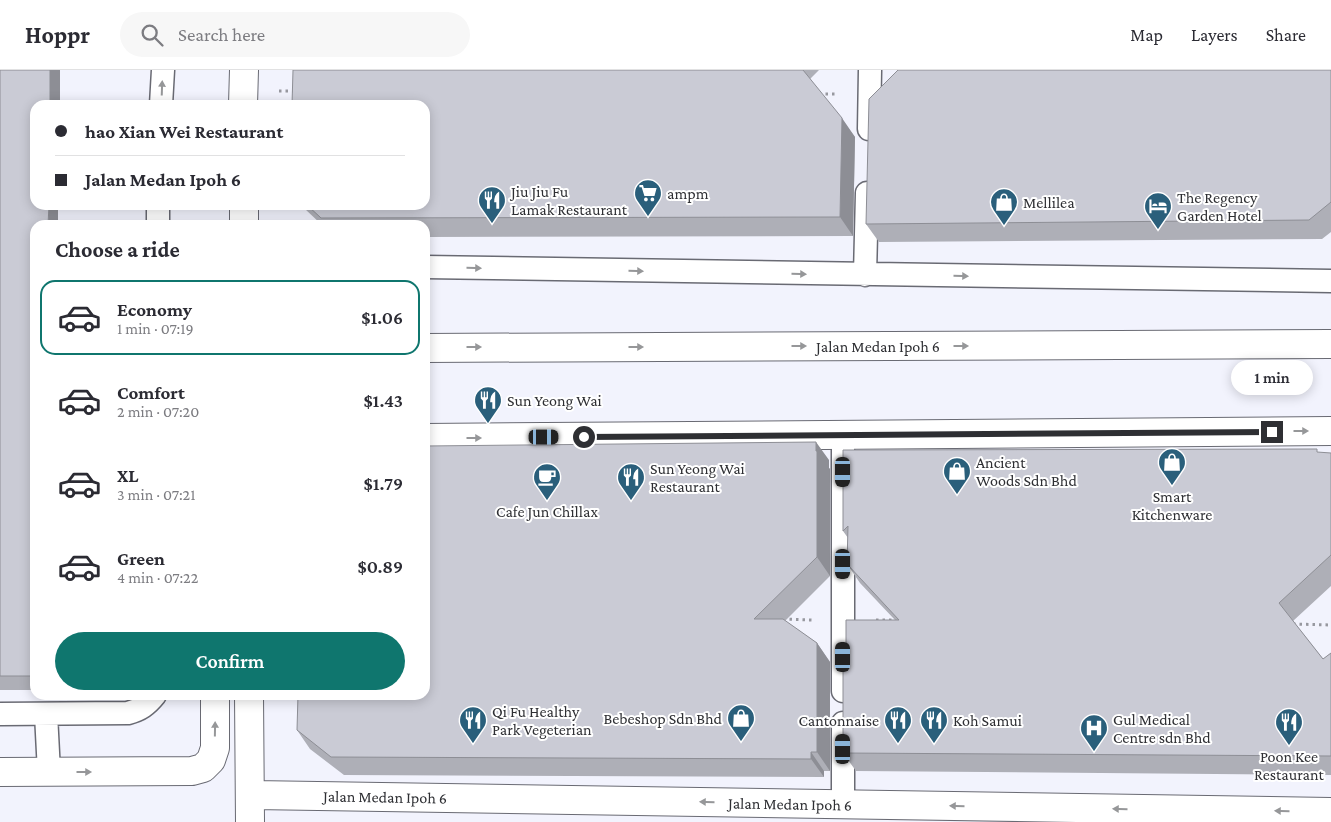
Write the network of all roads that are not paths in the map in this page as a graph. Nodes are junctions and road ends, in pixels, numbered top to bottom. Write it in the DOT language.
graph roads {
  1 [pos="162,70"];
  2 [pos="870,70"];
  3 [pos="162,100"];
  4 [pos="430,267"];
  5 [pos="865,275"];
  6 [pos="1331,281"];
  7 [pos="1331,344"];
  8 [pos="430,348"];
  9 [pos="1331,431"];
  10 [pos="843,435"];
  11 [pos="430,438"];
  12 [pos="150,700"];
  13 [pos="216,700"];
  14 [pos="249,700"];
  15 [pos="0,714"];
  16 [pos="46,714"];
  17 [pos="0,772"];
  18 [pos="49,772"];
  19 [pos="250,795"];
  20 [pos="843,804"];
  21 [pos="1331,812"];
  22 [pos="250,822"];
  3 -- 1 [label="lane, one-way"];
  2 -- 5 [label="lane"];
  4 -- 5 [label="lane, one-way"];
  5 -- 6 [label="lane, one-way"];
  8 -- 7 [label="street, Jalan Medan Ipoh 6, one-way"];
  10 -- 9 [label="street, one-way"];
  11 -- 10 [label="street, one-way"];
  10 -- 20 [label="lane"];
  12 -- 16 [label="lane"];
  18 -- 13 [label="street, one-way"];
  14 -- 19 [label="street"];
  15 -- 16 [label="lane"];
  16 -- 18 [label="lane"];
  17 -- 18 [label="street"];
  20 -- 19 [label="street, Jalan Medan Ipoh 6, one-way"];
  19 -- 22 [label="street"];
  21 -- 20 [label="street, Jalan Medan Ipoh 6, one-way"];
}
